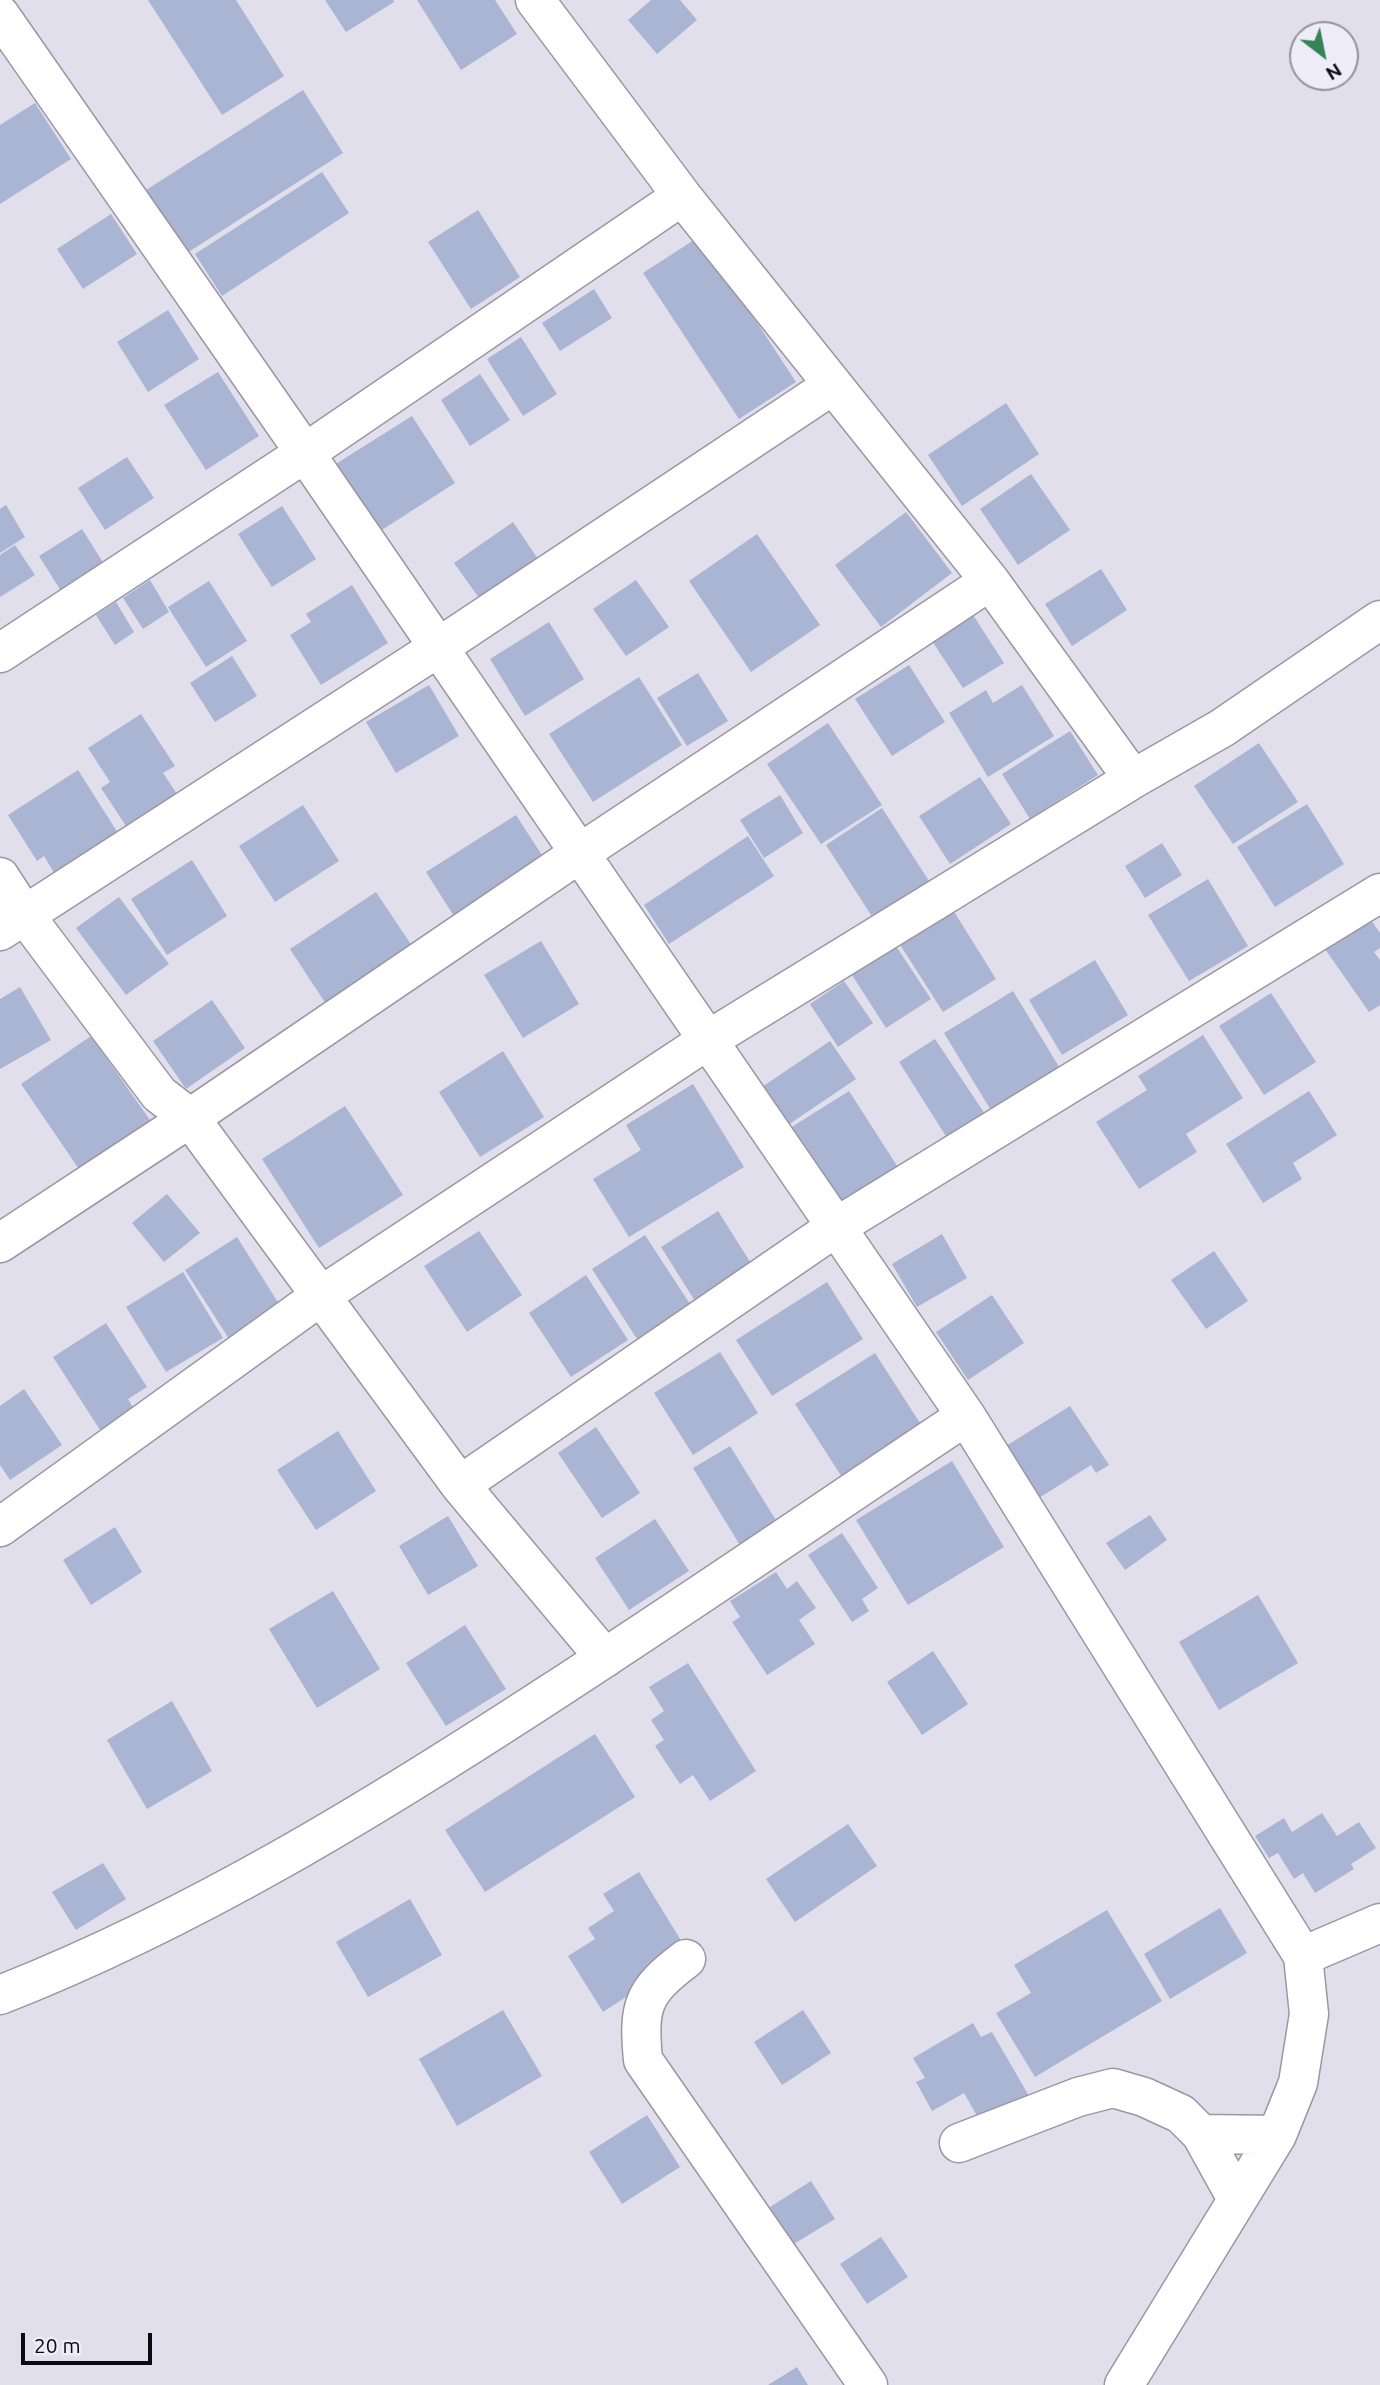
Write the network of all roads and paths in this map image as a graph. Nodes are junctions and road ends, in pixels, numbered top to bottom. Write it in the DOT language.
graph roads {
  1 [pos="536,0"];
  2 [pos="0,15"];
  3 [pos="682,196"];
  4 [pos="833,385"];
  5 [pos="305,453"];
  6 [pos="989,581"];
  7 [pos="1380,620"];
  8 [pos="439,647"];
  9 [pos="0,653"];
  10 [pos="1133,779"];
  11 [pos="580,853"];
  12 [pos="0,877"];
  13 [pos="1380,893"];
  14 [pos="12,922"];
  15 [pos="708,1040"];
  16 [pos="190,1118"];
  17 [pos="836,1227"];
  18 [pos="0,1243"];
  19 [pos="322,1295"];
  20 [pos="966,1416"];
  21 [pos="460,1485"];
  22 [pos="0,1527"];
  23 [pos="604,1658"];
  24 [pos="1380,1923"];
  25 [pos="1303,1956"];
  26 [pos="686,1959"];
  27 [pos="0,1995"];
  28 [pos="1201,2134"];
  29 [pos="1277,2135"];
  30 [pos="959,2143"];
  31 [pos="1237,2199"];
  32 [pos="868,2385"];
  33 [pos="1124,2385"];
  1 -- 3 [label="street"];
  2 -- 5 [label="street"];
  3 -- 4 [label="street"];
  3 -- 5 [label="street"];
  4 -- 6 [label="street"];
  4 -- 8 [label="street"];
  5 -- 8 [label="street"];
  5 -- 9 [label="street"];
  6 -- 10 [label="street"];
  6 -- 11 [label="street"];
  7 -- 10 [label="street"];
  8 -- 11 [label="street"];
  8 -- 14 [label="street"];
  10 -- 15 [label="street"];
  11 -- 15 [label="street"];
  11 -- 16 [label="street"];
  12 -- 14 [label="street"];
  13 -- 17 [label="street"];
  14 -- 16 [label="street"];
  15 -- 17 [label="street"];
  15 -- 19 [label="street"];
  16 -- 18 [label="street"];
  16 -- 19 [label="street"];
  17 -- 20 [label="street"];
  17 -- 21 [label="street"];
  19 -- 21 [label="street"];
  19 -- 22 [label="street"];
  20 -- 23 [label="street"];
  20 -- 25 [label="street"];
  21 -- 23 [label="street"];
  23 -- 27 [label="street"];
  24 -- 25 [label="street"];
  25 -- 29 [label="street"];
  26 -- 32 [label="street"];
  28 -- 29 [label="street"];
  28 -- 30 [label="street"];
  28 -- 31 [label="street"];
  29 -- 31 [label="street"];
  31 -- 33 [label="street"];
}
